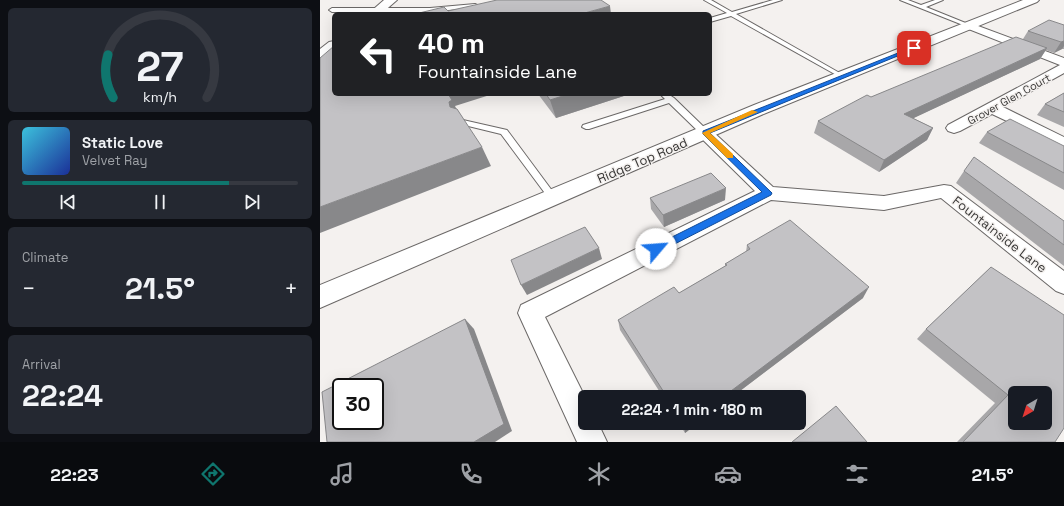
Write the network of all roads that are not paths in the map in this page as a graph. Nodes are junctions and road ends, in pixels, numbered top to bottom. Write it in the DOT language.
graph roads {
  1 [pos="391,0"];
  2 [pos="707,0"];
  3 [pos="779,0"];
  4 [pos="903,0"];
  5 [pos="940,0"];
  6 [pos="1033,0"];
  7 [pos="483,5"];
  8 [pos="921,7"];
  9 [pos="332,10"];
  10 [pos="376,12"];
  11 [pos="731,14"];
  12 [pos="712,19"];
  13 [pos="970,26"];
  14 [pos="332,47"];
  15 [pos="320,56"];
  16 [pos="1064,62"];
  17 [pos="1064,68"];
  18 [pos="842,76"];
  19 [pos="666,96"];
  20 [pos="671,100"];
  21 [pos="992,108"];
  22 [pos="463,122"];
  23 [pos="586,127"];
  24 [pos="954,128"];
  25 [pos="705,133"];
  26 [pos="1064,143"];
  27 [pos="768,193"];
  28 [pos="552,198"];
  29 [pos="1064,284"];
  30 [pos="320,297"];
  31 [pos="592,442"];
  1 -- 10 [label="street"];
  2 -- 11 [label="lane"];
  3 -- 11 [label="lane"];
  4 -- 8 [label="lane"];
  5 -- 8 [label="lane"];
  6 -- 13 [label="street, Ridge Top Road"];
  7 -- 10 [label="lane"];
  8 -- 13 [label="lane"];
  9 -- 10 [label="lane"];
  11 -- 12 [label="lane"];
  11 -- 18 [label="lane"];
  13 -- 16 [label="street"];
  13 -- 18 [label="street, Ridge Top Road"];
  14 -- 15 [label="street"];
  17 -- 21 [label="street, Grover Glen Court"];
  18 -- 25 [label="street, Ridge Top Road"];
  19 -- 20 [label="lane"];
  20 -- 23 [label="lane"];
  20 -- 25 [label="lane"];
  21 -- 24 [label="street, Grover Glen Court"];
  21 -- 26 [label="street"];
  22 -- 28 [label="lane"];
  25 -- 27 [label="street"];
  25 -- 28 [label="street, Ridge Top Road"];
  27 -- 29 [label="street, Fountainside Lane"];
  27 -- 31 [label="street"];
  28 -- 30 [label="street, Ridge Top Road"];
}
